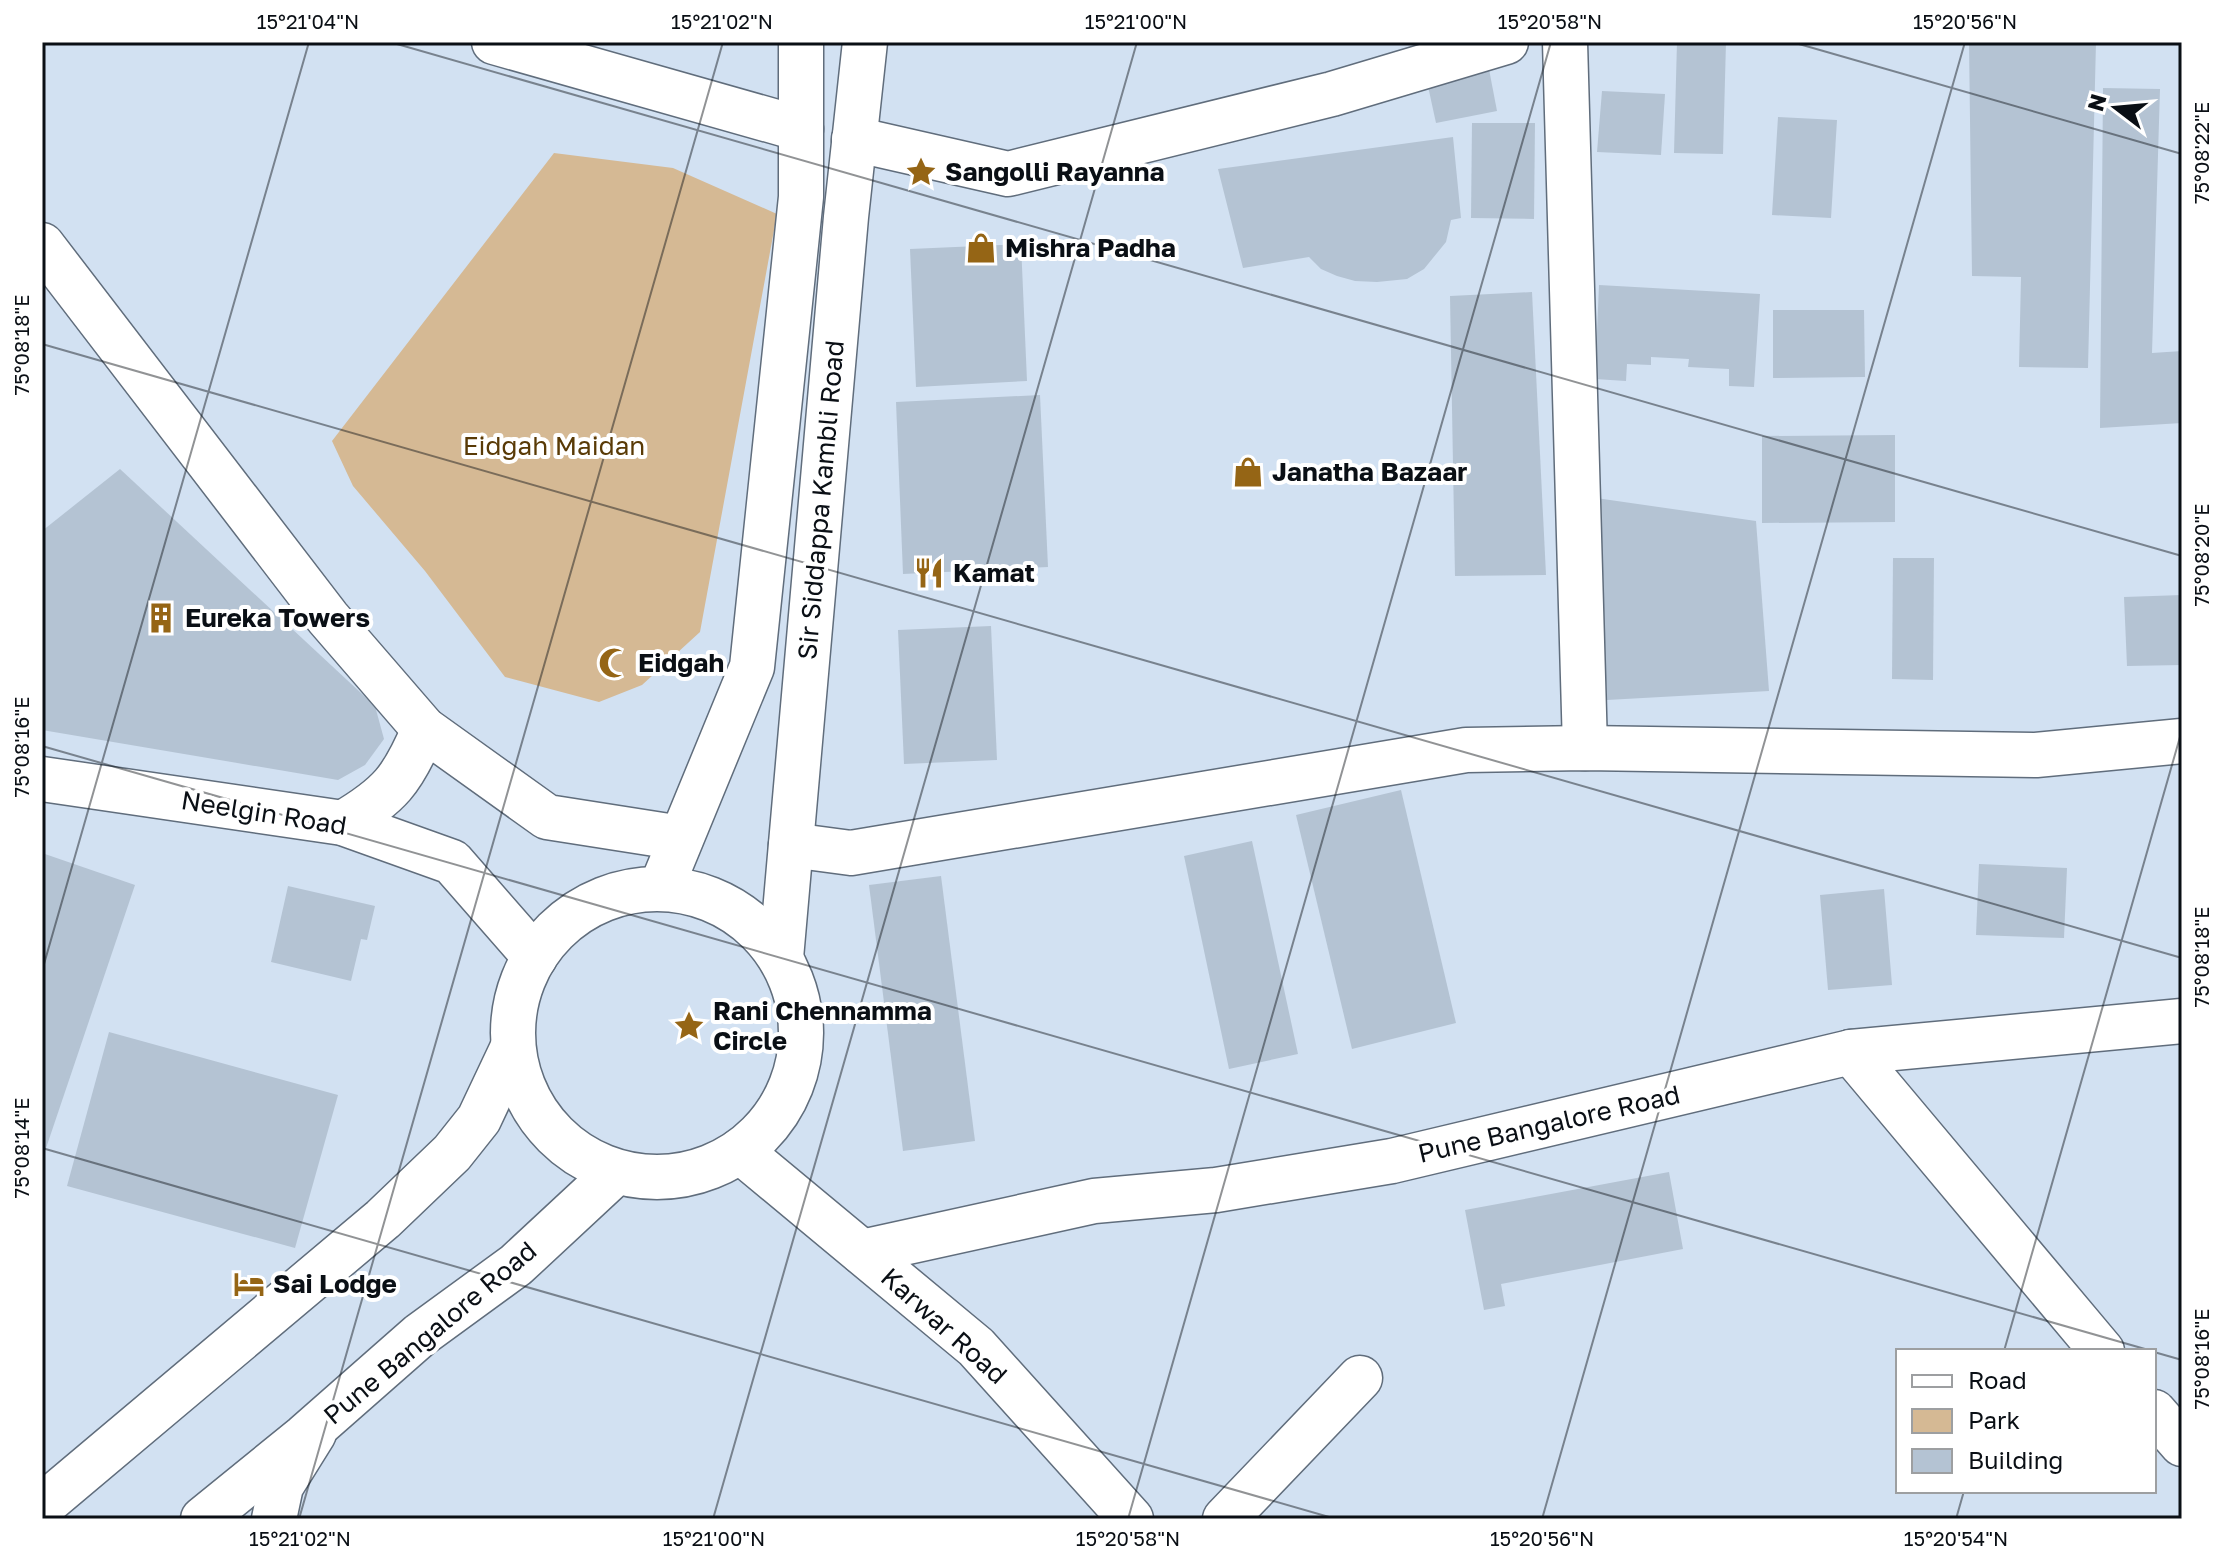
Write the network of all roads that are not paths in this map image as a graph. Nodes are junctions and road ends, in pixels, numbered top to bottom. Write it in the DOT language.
graph roads {
  1 [pos="494,42"];
  2 [pos="801,42"];
  3 [pos="865,42"];
  4 [pos="1506,42"];
  5 [pos="1565,42"];
  6 [pos="801,129"];
  7 [pos="854,139"];
  8 [pos="42,245"];
  9 [pos="424,729"];
  10 [pos="2182,741"];
  11 [pos="1585,748"];
  12 [pos="42,779"];
  13 [pos="343,823"];
  14 [pos="681,838"];
  15 [pos="791,845"];
  16 [pos="661,888"];
  17 [pos="535,957"];
  18 [pos="781,958"];
  19 [pos="2182,1021"];
  20 [pos="513,1047"];
  21 [pos="1851,1052"];
  22 [pos="740,1151"];
  23 [pos="615,1173"];
  24 [pos="862,1252"];
  25 [pos="2100,1349"];
  26 [pos="1360,1378"];
  27 [pos="2156,1414"];
  28 [pos="319,1424"];
  29 [pos="2182,1444"];
  30 [pos="42,1506"];
  31 [pos="203,1519"];
  32 [pos="274,1519"];
  33 [pos="1131,1519"];
  34 [pos="1225,1519"];
  1 -- 6 [label="main road"];
  2 -- 6 [label="main road"];
  3 -- 7 [label="main road, Sir Siddappa Kambli Road"];
  4 -- 7 [label="main road"];
  5 -- 11 [label="main road"];
  6 -- 14 [label="main road"];
  7 -- 15 [label="main road, Sir Siddappa Kambli Road"];
  8 -- 9 [label="main road"];
  9 -- 13 [label="main road"];
  9 -- 14 [label="main road"];
  10 -- 11 [label="main road"];
  11 -- 15 [label="main road"];
  12 -- 13 [label="main road, Neelgin Road"];
  13 -- 17 [label="main road, Neelgin Road"];
  14 -- 16 [label="main road"];
  15 -- 18 [label="main road, Sir Siddappa Kambli Road"];
  16 -- 17 [label="main road"];
  16 -- 18 [label="main road"];
  17 -- 20 [label="main road"];
  18 -- 22 [label="main road"];
  19 -- 21 [label="main road, Pune Bangalore Road"];
  20 -- 23 [label="main road"];
  20 -- 30 [label="main road"];
  21 -- 24 [label="main road, Pune Bangalore Road"];
  21 -- 25 [label="main road"];
  22 -- 23 [label="main road"];
  22 -- 24 [label="main road, Karwar Road"];
  23 -- 28 [label="main road, Pune Bangalore Road"];
  24 -- 33 [label="main road, Karwar Road"];
  26 -- 34 [label="main road"];
  27 -- 29 [label="main road"];
  28 -- 31 [label="main road, Pune Bangalore Road"];
  28 -- 32 [label="main road"];
}
